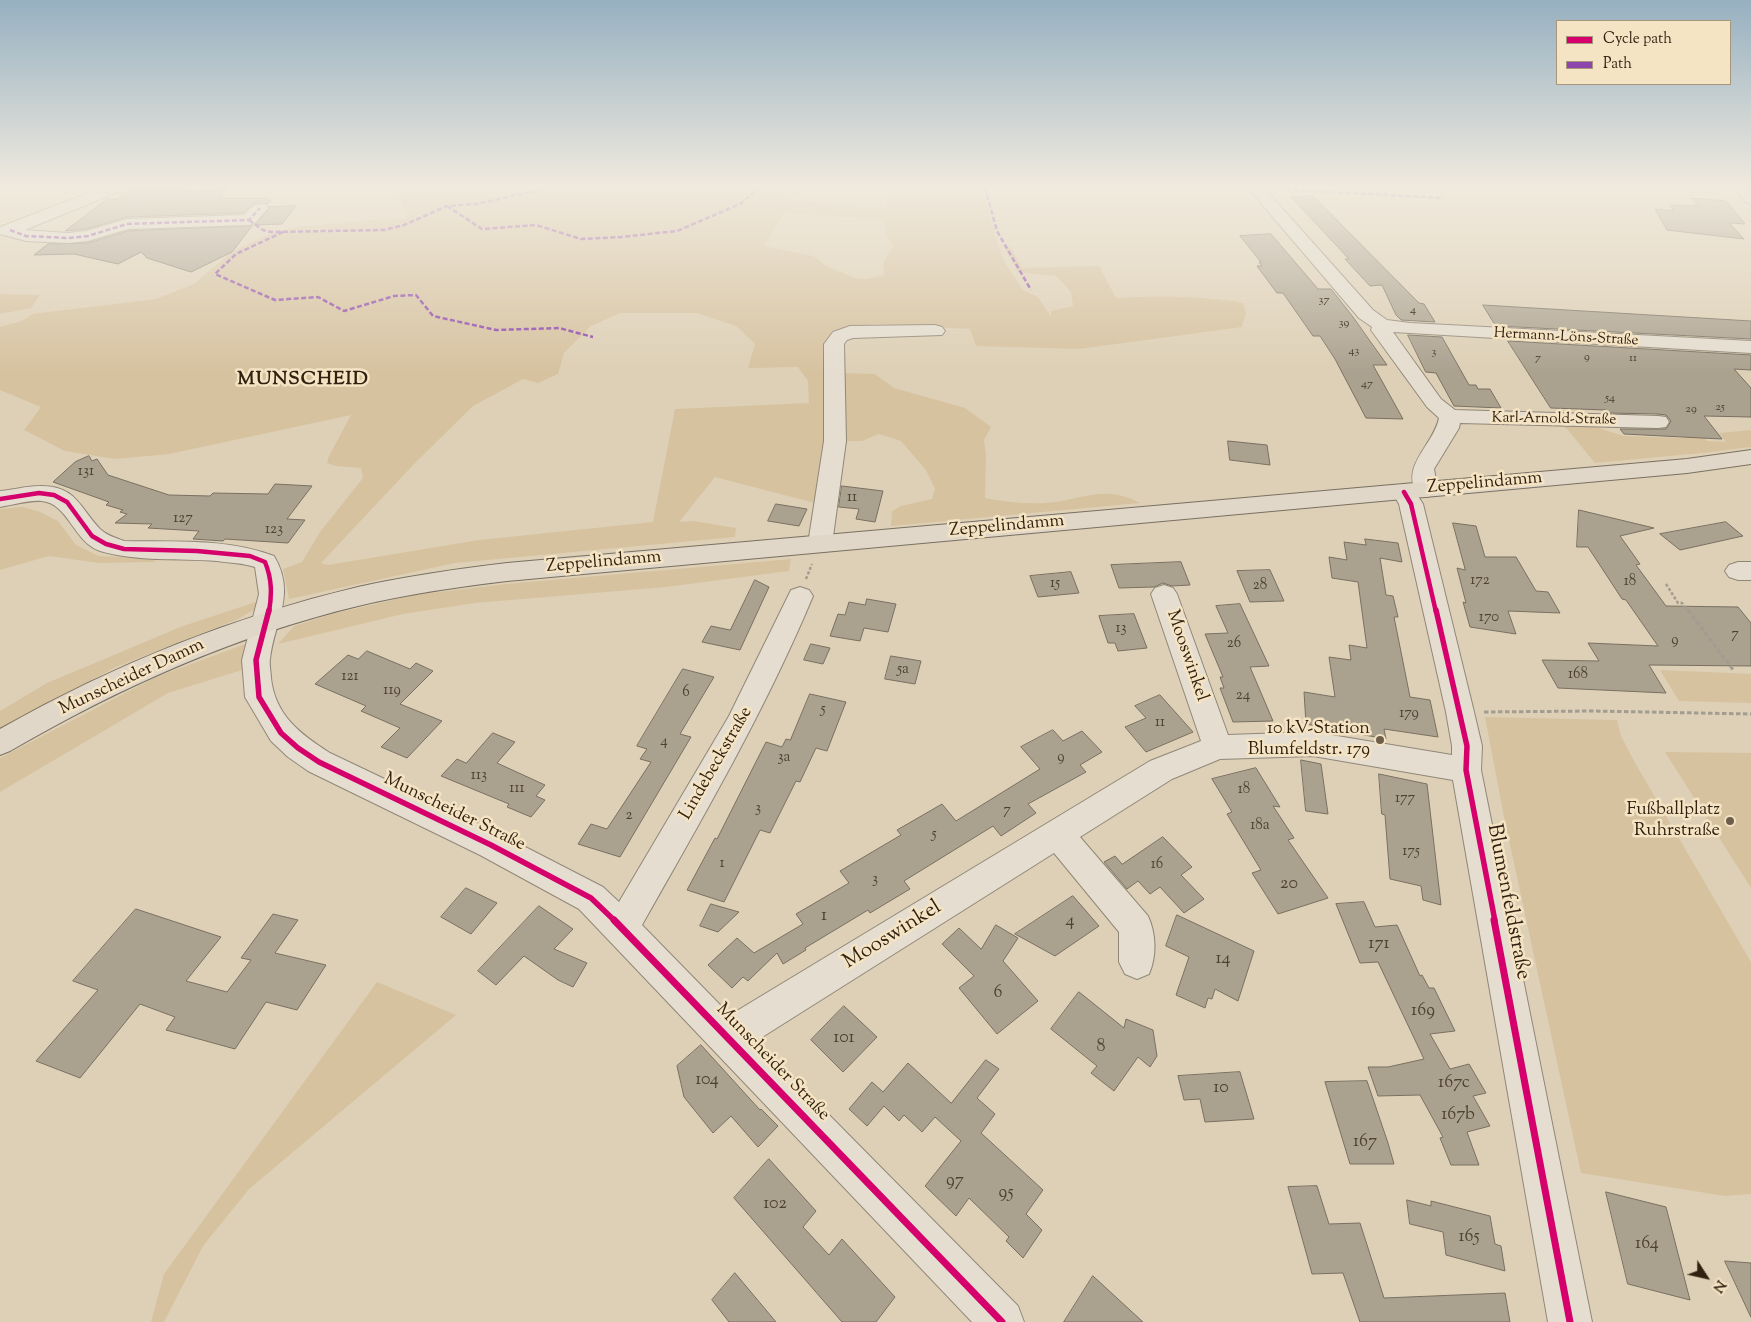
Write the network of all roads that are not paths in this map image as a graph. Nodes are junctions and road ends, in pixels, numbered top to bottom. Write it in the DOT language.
graph roads {
  1 [pos="1310,250"];
  2 [pos="1382,325"];
  3 [pos="935,331"];
  4 [pos="1751,348"];
  5 [pos="1450,416"];
  6 [pos="1658,422"];
  7 [pos="1751,457"];
  8 [pos="1415,491"];
  9 [pos="0,499"];
  10 [pos="820,544"];
  11 [pos="1164,594"];
  12 [pos="800,596"];
  13 [pos="267,621"];
  14 [pos="0,744"];
  15 [pos="1218,747"];
  16 [pos="1466,770"];
  17 [pos="1057,834"];
  18 [pos="622,928"];
  19 [pos="1137,962"];
  20 [pos="728,1037"];
  21 [pos="1002,1322"];
  22 [pos="1570,1322"];
  1 -- 2 [label="street"];
  2 -- 4 [label="street, Hermann-Löns-Straße"];
  2 -- 5 [label="street"];
  3 -- 10 [label="street"];
  5 -- 6 [label="street, Karl-Arnold-Straße"];
  5 -- 8 [label="street"];
  7 -- 8 [label="main road, Zeppelindamm"];
  8 -- 10 [label="main road, Zeppelindamm"];
  8 -- 16 [label="street, Blumenfeldstraße"];
  9 -- 13 [label="street, Munscheider Straße"];
  10 -- 13 [label="main road, Zeppelindamm"];
  11 -- 15 [label="street, Mooswinkel"];
  12 -- 18 [label="street, Lindebeckstraße"];
  13 -- 14 [label="main road, Munscheider Damm"];
  13 -- 18 [label="street, Munscheider Straße"];
  15 -- 16 [label="street, Mooswinkel"];
  15 -- 17 [label="street, Mooswinkel"];
  16 -- 22 [label="street, Blumenfeldstraße"];
  17 -- 19 [label="street"];
  17 -- 20 [label="street, Mooswinkel"];
  18 -- 20 [label="street, Munscheider Straße"];
  20 -- 21 [label="street, Munscheider Straße"];
}
